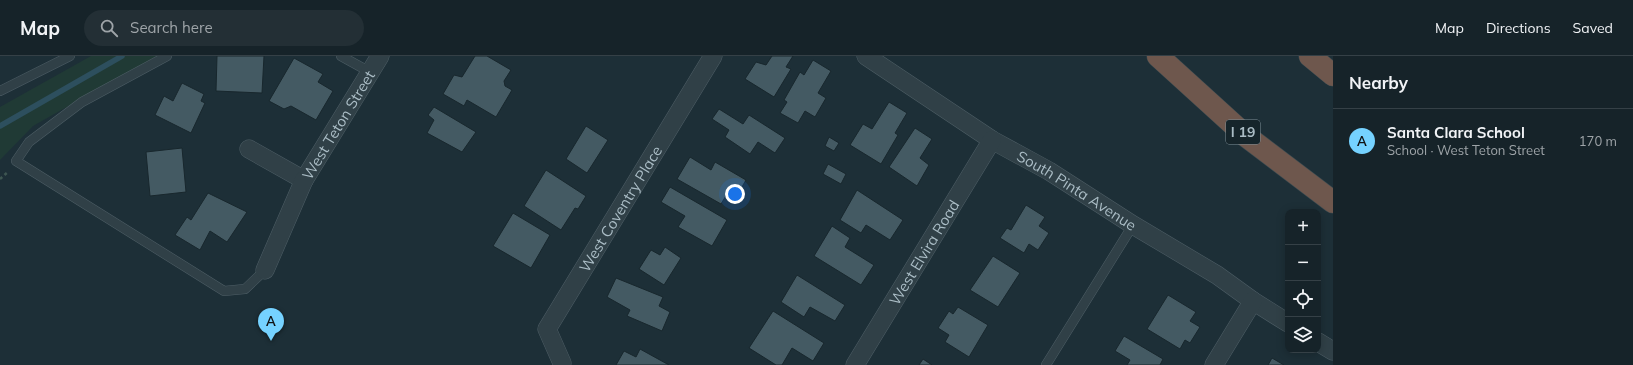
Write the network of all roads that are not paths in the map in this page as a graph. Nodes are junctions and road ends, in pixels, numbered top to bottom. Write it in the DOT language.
graph roads {
  1 [pos="70,56"];
  2 [pos="167,56"];
  3 [pos="342,56"];
  4 [pos="380,56"];
  5 [pos="713,56"];
  6 [pos="866,56"];
  7 [pos="1158,56"];
  8 [pos="1310,56"];
  9 [pos="370,72"];
  10 [pos="1333,75"];
  11 [pos="0,91"];
  12 [pos="992,140"];
  13 [pos="249,149"];
  14 [pos="304,180"];
  15 [pos="1333,202"];
  16 [pos="1133,225"];
  17 [pos="265,270"];
  18 [pos="1253,301"];
  19 [pos="1285,321"];
  20 [pos="1321,344"];
  21 [pos="1333,351"];
  22 [pos="562,363"];
  23 [pos="855,365"];
  24 [pos="1046,365"];
  25 [pos="1214,365"];
  1 -- 11 [label="lane"];
  2 -- 17 [label="lane"];
  3 -- 9 [label="lane"];
  4 -- 9 [label="street, West Teton Street"];
  5 -- 22 [label="street, West Coventry Place"];
  6 -- 12 [label="street, South Pinta Avenue"];
  7 -- 15 [label="highway, I 19"];
  8 -- 10 [label="highway"];
  9 -- 14 [label="street, West Teton Street"];
  12 -- 16 [label="street, South Pinta Avenue"];
  12 -- 23 [label="street, West Elvira Road"];
  13 -- 14 [label="street, West Teton Street"];
  14 -- 17 [label="street"];
  16 -- 18 [label="street, South Pinta Avenue"];
  16 -- 24 [label="lane"];
  18 -- 19 [label="street, South Pinta Avenue"];
  18 -- 25 [label="street"];
  20 -- 21 [label="street"];
}
